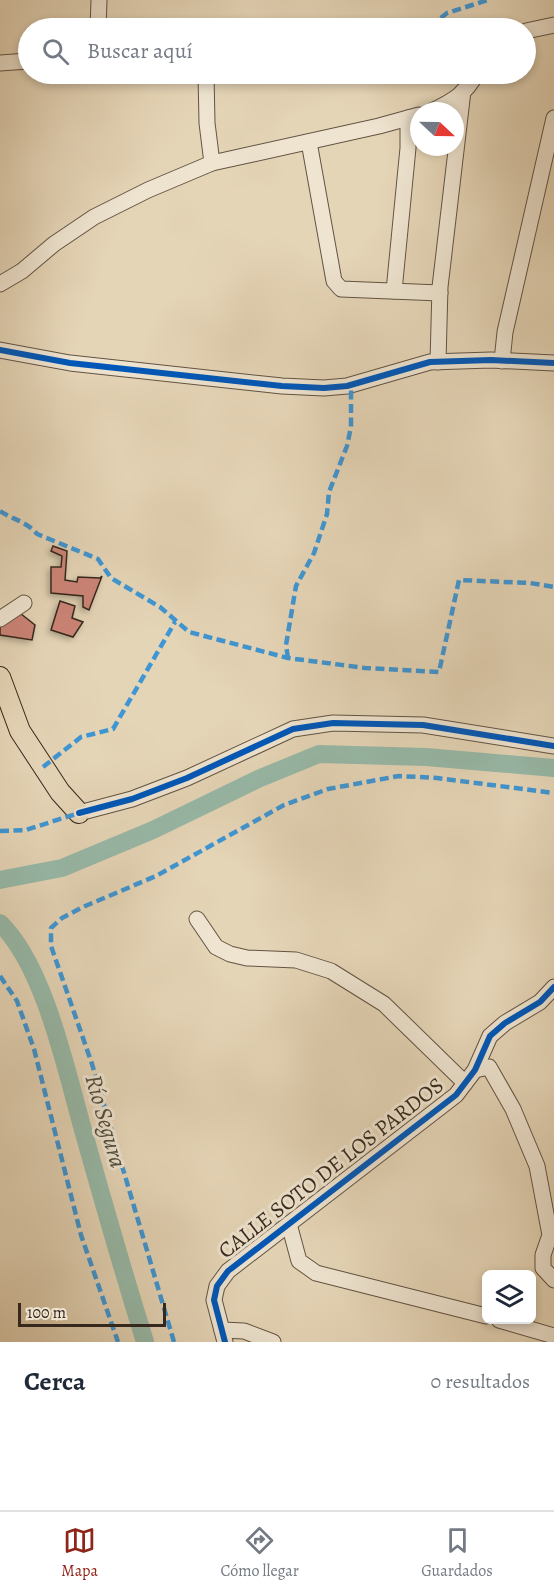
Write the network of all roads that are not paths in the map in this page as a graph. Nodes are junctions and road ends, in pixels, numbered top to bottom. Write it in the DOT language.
graph roads {
  1 [pos="99,0"];
  2 [pos="98,18"];
  3 [pos="554,25"];
  4 [pos="536,29"];
  5 [pos="18,62"];
  6 [pos="0,63"];
  7 [pos="206,84"];
  8 [pos="471,84"];
  9 [pos="463,92"];
  10 [pos="451,102"];
  11 [pos="410,118"];
  12 [pos="554,118"];
  13 [pos="410,136"];
  14 [pos="309,142"];
  15 [pos="212,163"];
  16 [pos="0,284"];
  17 [pos="394,291"];
  18 [pos="440,293"];
  19 [pos="0,351"];
  20 [pos="502,361"];
  21 [pos="438,362"];
  22 [pos="554,363"];
  23 [pos="24,603"];
  24 [pos="0,619"];
  25 [pos="0,677"];
  26 [pos="554,746"];
  27 [pos="79,813"];
  28 [pos="197,919"];
  29 [pos="554,987"];
  30 [pos="475,1070"];
  31 [pos="465,1083"];
  32 [pos="289,1224"];
  33 [pos="554,1280"];
  34 [pos="482,1315"];
  35 [pos="513,1324"];
  36 [pos="223,1336"];
  37 [pos="554,1336"];
  38 [pos="273,1342"];
  1 -- 2 [label="street"];
  3 -- 4 [label="street"];
  5 -- 6 [label="street"];
  7 -- 15 [label="street"];
  8 -- 9 [label="street"];
  9 -- 10 [label="street"];
  9 -- 18 [label="street"];
  11 -- 14 [label="street"];
  12 -- 20 [label="street"];
  13 -- 17 [label="street"];
  14 -- 15 [label="street"];
  14 -- 17 [label="street"];
  15 -- 16 [label="street"];
  17 -- 18 [label="street"];
  18 -- 21 [label="street"];
  19 -- 21 [label="street"];
  20 -- 21 [label="street"];
  20 -- 22 [label="street"];
  23 -- 24 [label="street"];
  25 -- 27 [label="main road"];
  26 -- 27 [label="street"];
  28 -- 31 [label="street"];
  29 -- 30 [label="street, CALLE SOTO DE LOS PARDOS"];
  30 -- 31 [label="street, CALLE SOTO DE LOS PARDOS"];
  30 -- 33 [label="street"];
  31 -- 32 [label="street, CALLE SOTO DE LOS PARDOS"];
  32 -- 34 [label="street"];
  32 -- 36 [label="street, CALLE SOTO DE LOS PARDOS"];
  35 -- 37 [label="street"];
  36 -- 38 [label="street"];
}
